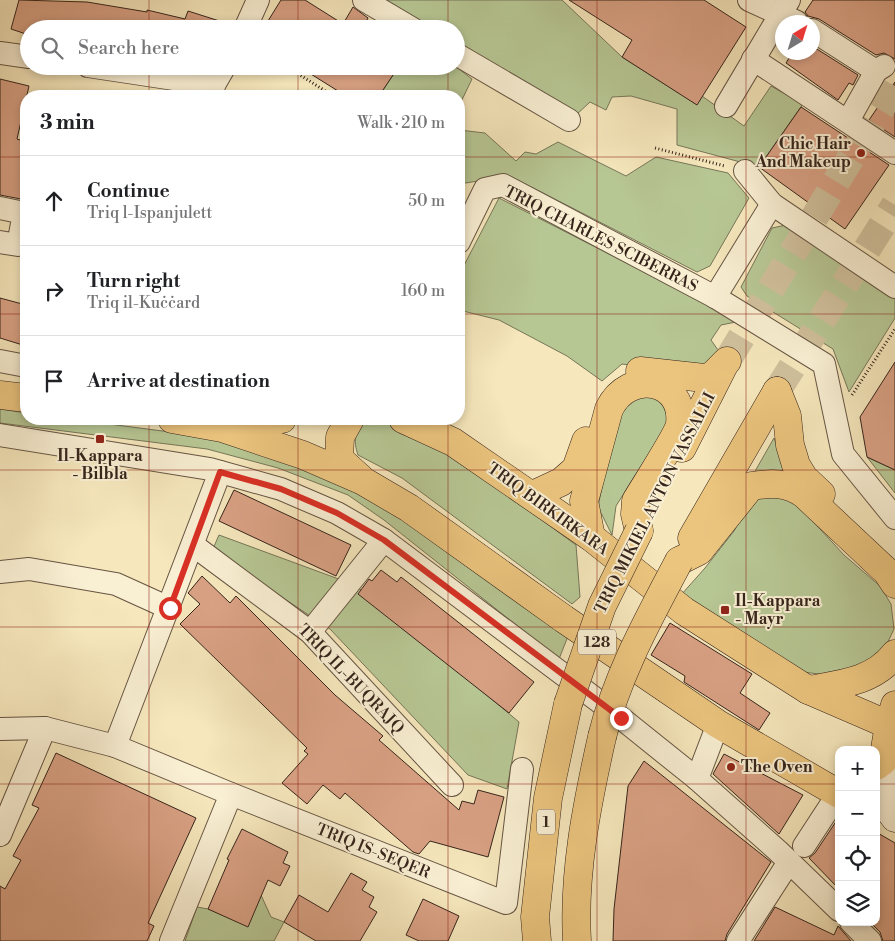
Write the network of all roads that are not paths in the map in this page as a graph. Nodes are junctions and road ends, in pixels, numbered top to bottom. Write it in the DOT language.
graph roads {
  1 [pos="258,0"];
  2 [pos="364,0"];
  3 [pos="748,0"];
  4 [pos="788,12"];
  5 [pos="249,20"];
  6 [pos="398,20"];
  7 [pos="820,34"];
  8 [pos="0,53"];
  9 [pos="20,56"];
  10 [pos="465,59"];
  11 [pos="753,59"];
  12 [pos="156,75"];
  13 [pos="217,83"];
  14 [pos="726,106"];
  15 [pos="569,120"];
  16 [pos="848,121"];
  17 [pos="895,153"];
  18 [pos="745,171"];
  19 [pos="772,204"];
  20 [pos="0,208"];
  21 [pos="20,211"];
  22 [pos="465,230"];
  23 [pos="20,235"];
  24 [pos="0,242"];
  25 [pos="895,287"];
  26 [pos="715,297"];
  27 [pos="0,361"];
  28 [pos="20,365"];
  29 [pos="0,395"];
  30 [pos="20,397"];
  31 [pos="205,425"];
  32 [pos="242,425"];
  33 [pos="347,425"];
  34 [pos="416,425"];
  35 [pos="222,428"];
  36 [pos="0,435"];
  37 [pos="220,472"];
  38 [pos="363,481"];
  39 [pos="533,495"];
  40 [pos="895,518"];
  41 [pos="639,531"];
  42 [pos="591,537"];
  43 [pos="384,540"];
  44 [pos="193,545"];
  45 [pos="679,561"];
  46 [pos="895,569"];
  47 [pos="0,572"];
  48 [pos="895,584"];
  49 [pos="170,608"];
  50 [pos="310,632"];
  51 [pos="895,654"];
  52 [pos="808,690"];
  53 [pos="893,719"];
  54 [pos="718,724"];
  55 [pos="45,728"];
  56 [pos="0,729"];
  57 [pos="115,746"];
  58 [pos="885,762"];
  59 [pos="522,769"];
  60 [pos="697,779"];
  61 [pos="452,785"];
  62 [pos="835,792"];
  63 [pos="230,794"];
  64 [pos="835,798"];
  65 [pos="880,818"];
  66 [pos="895,818"];
  67 [pos="895,826"];
  68 [pos="0,835"];
  69 [pos="796,854"];
  70 [pos="835,905"];
  71 [pos="855,926"];
  72 [pos="171,941"];
  73 [pos="538,941"];
  74 [pos="577,941"];
  75 [pos="738,941"];
  76 [pos="870,941"];
  1 -- 5 [label="street"];
  2 -- 6 [label="street"];
  3 -- 4 [label="street"];
  4 -- 11 [label="street"];
  7 -- 16 [label="street"];
  8 -- 9 [label="street"];
  10 -- 15 [label="street"];
  11 -- 14 [label="street"];
  11 -- 16 [label="street"];
  12 -- 13 [label="street"];
  16 -- 17 [label="street"];
  18 -- 19 [label="street"];
  19 -- 25 [label="street"];
  19 -- 26 [label="street, TRIQ CHARLES SCIBERRAS"];
  20 -- 21 [label="street"];
  22 -- 26 [label="street, TRIQ CHARLES SCIBERRAS"];
  23 -- 24 [label="street"];
  26 -- 40 [label="street, TRIQ CHARLES SCIBERRAS"];
  27 -- 28 [label="street"];
  29 -- 30 [label="main road"];
  31 -- 35 [label="main road"];
  32 -- 35 [label="main road"];
  33 -- 38 [label="main road, 128"];
  34 -- 39 [label="main road, TRIQ BIRKIRKARA"];
  35 -- 38 [label="main road, 128"];
  36 -- 37 [label="street"];
  37 -- 43 [label="street"];
  37 -- 44 [label="street"];
  38 -- 54 [label="main road, 128"];
  39 -- 41 [label="main road, TRIQ MIKIEL ANTON VASSALLI"];
  39 -- 42 [label="main road, TRIQ BIRKIRKARA"];
  41 -- 42 [label="main road"];
  41 -- 73 [label="main road, TRIQ MIKIEL ANTON VASSALLI / 1, bridge"];
  42 -- 52 [label="main road, TRIQ BIRKIRKARA"];
  43 -- 50 [label="street"];
  43 -- 60 [label="street"];
  44 -- 49 [label="street"];
  44 -- 50 [label="street, TRIQ IL-BUQRAJQ"];
  45 -- 46 [label="main road"];
  45 -- 48 [label="main road"];
  45 -- 74 [label="main road, bridge"];
  47 -- 49 [label="street"];
  49 -- 57 [label="street"];
  50 -- 61 [label="street, TRIQ IL-BUQRAJQ"];
  51 -- 52 [label="main road"];
  52 -- 53 [label="main road, TRIQ BIRKIRKARA"];
  53 -- 58 [label="main road, TRIQ BIRKIRKARA"];
  54 -- 60 [label="street"];
  54 -- 62 [label="main road, 128"];
  55 -- 56 [label="street, TRIQ IS-SEQER"];
  55 -- 57 [label="street, TRIQ IS-SEQER"];
  55 -- 68 [label="street"];
  57 -- 63 [label="street, TRIQ IS-SEQER"];
  58 -- 66 [label="main road, TRIQ BIRKIRKARA"];
  59 -- 63 [label="street, TRIQ IS-SEQER"];
  60 -- 69 [label="street"];
  63 -- 72 [label="street"];
  64 -- 69 [label="street"];
  65 -- 67 [label="main road"];
  69 -- 70 [label="street"];
  69 -- 75 [label="street"];
  71 -- 76 [label="street"];
}
